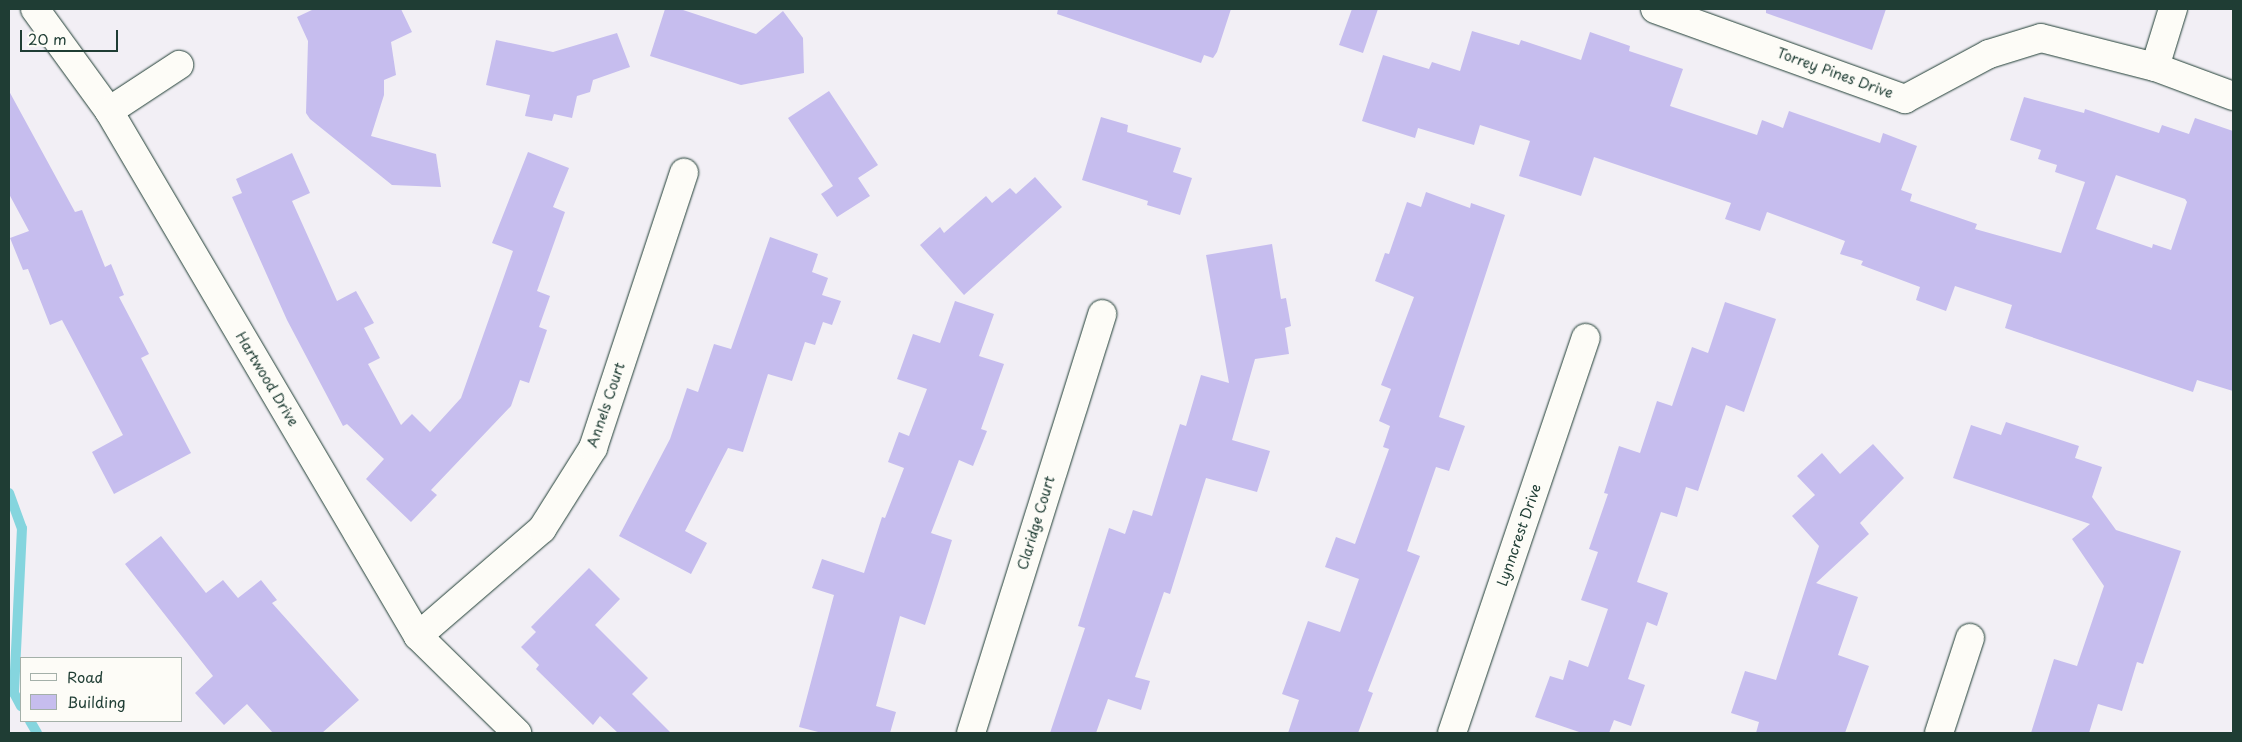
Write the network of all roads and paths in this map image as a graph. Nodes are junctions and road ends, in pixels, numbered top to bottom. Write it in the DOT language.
graph roads {
  1 [pos="35,9"];
  2 [pos="1655,9"];
  3 [pos="2173,9"];
  4 [pos="179,65"];
  5 [pos="2155,67"];
  6 [pos="2233,96"];
  7 [pos="108,111"];
  8 [pos="684,174"];
  9 [pos="1102,314"];
  10 [pos="1586,338"];
  11 [pos="418,636"];
  12 [pos="1970,638"];
  13 [pos="517,733"];
  14 [pos="971,733"];
  15 [pos="1452,733"];
  16 [pos="1939,733"];
  1 -- 7 [label="street, Hartwood Drive"];
  2 -- 5 [label="street, Torrey Pines Drive"];
  3 -- 5 [label="street"];
  4 -- 7 [label="street"];
  5 -- 6 [label="street, Torrey Pines Drive"];
  7 -- 11 [label="street, Hartwood Drive"];
  8 -- 11 [label="street, Annels Court"];
  9 -- 14 [label="street, Claridge Court"];
  10 -- 15 [label="street, Lynncrest Drive"];
  11 -- 13 [label="street, Hartwood Drive"];
  12 -- 16 [label="street"];
}
